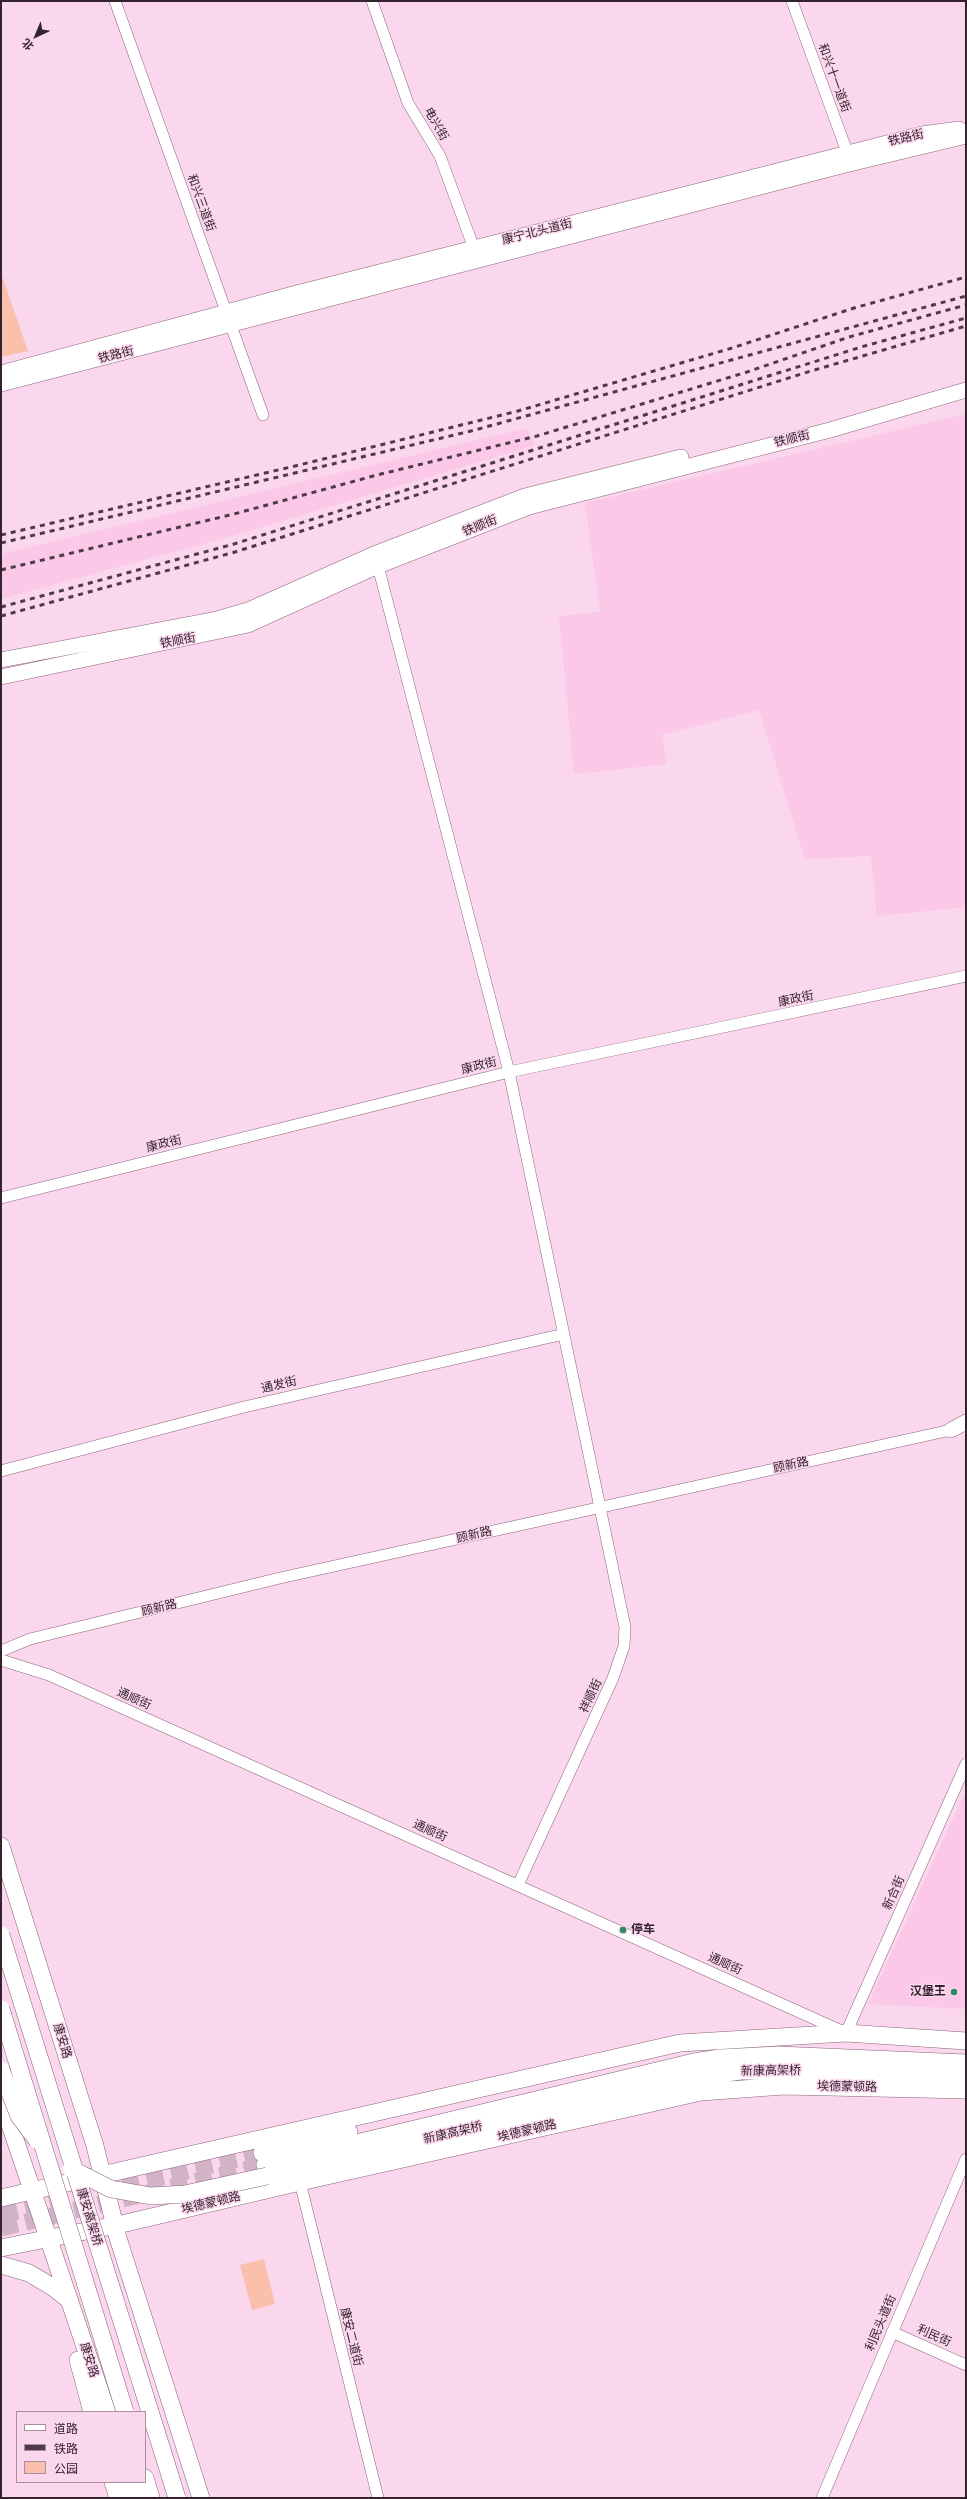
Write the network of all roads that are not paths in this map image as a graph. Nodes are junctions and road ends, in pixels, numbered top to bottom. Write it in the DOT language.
graph roads {
  1 [pos="114,1"];
  2 [pos="372,1"];
  3 [pos="792,1"];
  4 [pos="966,128"];
  5 [pos="966,136"];
  6 [pos="850,158"];
  7 [pos="476,254"];
  8 [pos="229,319"];
  9 [pos="1,372"];
  10 [pos="966,380"];
  11 [pos="1,384"];
  12 [pos="966,390"];
  13 [pos="263,415"];
  14 [pos="378,566"];
  15 [pos="1,660"];
  16 [pos="1,677"];
  17 [pos="966,976"];
  18 [pos="508,1072"];
  19 [pos="1,1198"];
  20 [pos="564,1334"];
  21 [pos="966,1422"];
  22 [pos="951,1430"];
  23 [pos="966,1430"];
  24 [pos="1,1471"];
  25 [pos="599,1507"];
  26 [pos="1,1651"];
  27 [pos="1,1660"];
  28 [pos="966,1764"];
  29 [pos="1,1846"];
  30 [pos="1,1881"];
  31 [pos="518,1885"];
  32 [pos="1,1936"];
  33 [pos="1,2009"];
  34 [pos="846,2032"];
  35 [pos="732,2040"];
  36 [pos="966,2041"];
  37 [pos="966,2064"];
  38 [pos="1,2070"];
  39 [pos="966,2077"];
  40 [pos="966,2090"];
  41 [pos="1,2098"];
  42 [pos="966,2160"];
  43 [pos="101,2172"];
  44 [pos="300,2182"];
  45 [pos="32,2190"];
  46 [pos="1,2198"];
  47 [pos="118,2238"];
  48 [pos="49,2240"];
  49 [pos="1,2248"];
  50 [pos="1,2265"];
  51 [pos="71,2305"];
  52 [pos="892,2332"];
  53 [pos="966,2365"];
  54 [pos="92,2411"];
  55 [pos="107,2411"];
  56 [pos="125,2411"];
  57 [pos="146,2481"];
  58 [pos="113,2483"];
  59 [pos="129,2483"];
  60 [pos="118,2498"];
  61 [pos="134,2498"];
  62 [pos="151,2498"];
  63 [pos="177,2498"];
  64 [pos="189,2498"];
  65 [pos="202,2498"];
  66 [pos="378,2498"];
  67 [pos="822,2498"];
  1 -- 8 [label="street, 和兴三道街"];
  2 -- 7 [label="street, 电兴街"];
  3 -- 6 [label="street, 和兴十一道街"];
  4 -- 6 [label="main road, 铁路街"];
  5 -- 6 [label="main road, 铁路街"];
  6 -- 7 [label="main road, 康宁北头道街"];
  7 -- 8 [label="main road, 康宁北头道街"];
  8 -- 9 [label="main road, 铁路街"];
  8 -- 11 [label="main road, 铁路街"];
  8 -- 13 [label="street, 和兴三道街"];
  10 -- 15 [label="main road, 铁顺街"];
  12 -- 14 [label="main road, 铁顺街"];
  14 -- 16 [label="main road, 铁顺街"];
  14 -- 18 [label="street, 祥顺街"];
  17 -- 18 [label="street, 康政街"];
  18 -- 19 [label="street, 康政街"];
  18 -- 20 [label="street, 祥顺街"];
  20 -- 24 [label="street, 通发街"];
  20 -- 25 [label="street, 祥顺街"];
  21 -- 22 [label="main road, 顾新路"];
  22 -- 23 [label="main road, 顾新路"];
  22 -- 25 [label="street, 顾新路"];
  25 -- 26 [label="street, 顾新路"];
  25 -- 31 [label="street, 祥顺街"];
  27 -- 31 [label="street, 通顺街"];
  28 -- 34 [label="street, 新合街"];
  29 -- 43 [label="highway, 康安路"];
  30 -- 43 [label="highway"];
  31 -- 34 [label="street, 通顺街"];
  32 -- 63 [label="highway, 康安高架桥, bridge"];
  33 -- 56 [label="highway, 康安高架桥, bridge"];
  34 -- 35 [label="highway"];
  34 -- 36 [label="highway"];
  35 -- 37 [label="highway"];
  35 -- 45 [label="highway"];
  38 -- 39 [label="highway, 新康高架桥, bridge"];
  40 -- 44 [label="highway, 埃德蒙顿路"];
  41 -- 45 [label="highway, 康安路"];
  42 -- 52 [label="street, 利民头道街"];
  43 -- 47 [label="highway, 康安路"];
  44 -- 48 [label="highway, 埃德蒙顿路"];
  44 -- 66 [label="street, 康安二道街"];
  45 -- 46 [label="highway"];
  45 -- 48 [label="highway, 康安路"];
  47 -- 64 [label="highway"];
  47 -- 65 [label="highway"];
  48 -- 49 [label="highway, 埃德蒙顿路"];
  48 -- 51 [label="highway, 康安路"];
  50 -- 51 [label="highway"];
  51 -- 54 [label="highway, 康安路"];
  51 -- 55 [label="highway, 康安路"];
  52 -- 53 [label="street, 利民街"];
  52 -- 67 [label="street, 利民头道街"];
  57 -- 62 [label="highway"];
  58 -- 60 [label="highway"];
  59 -- 61 [label="highway"];
}
